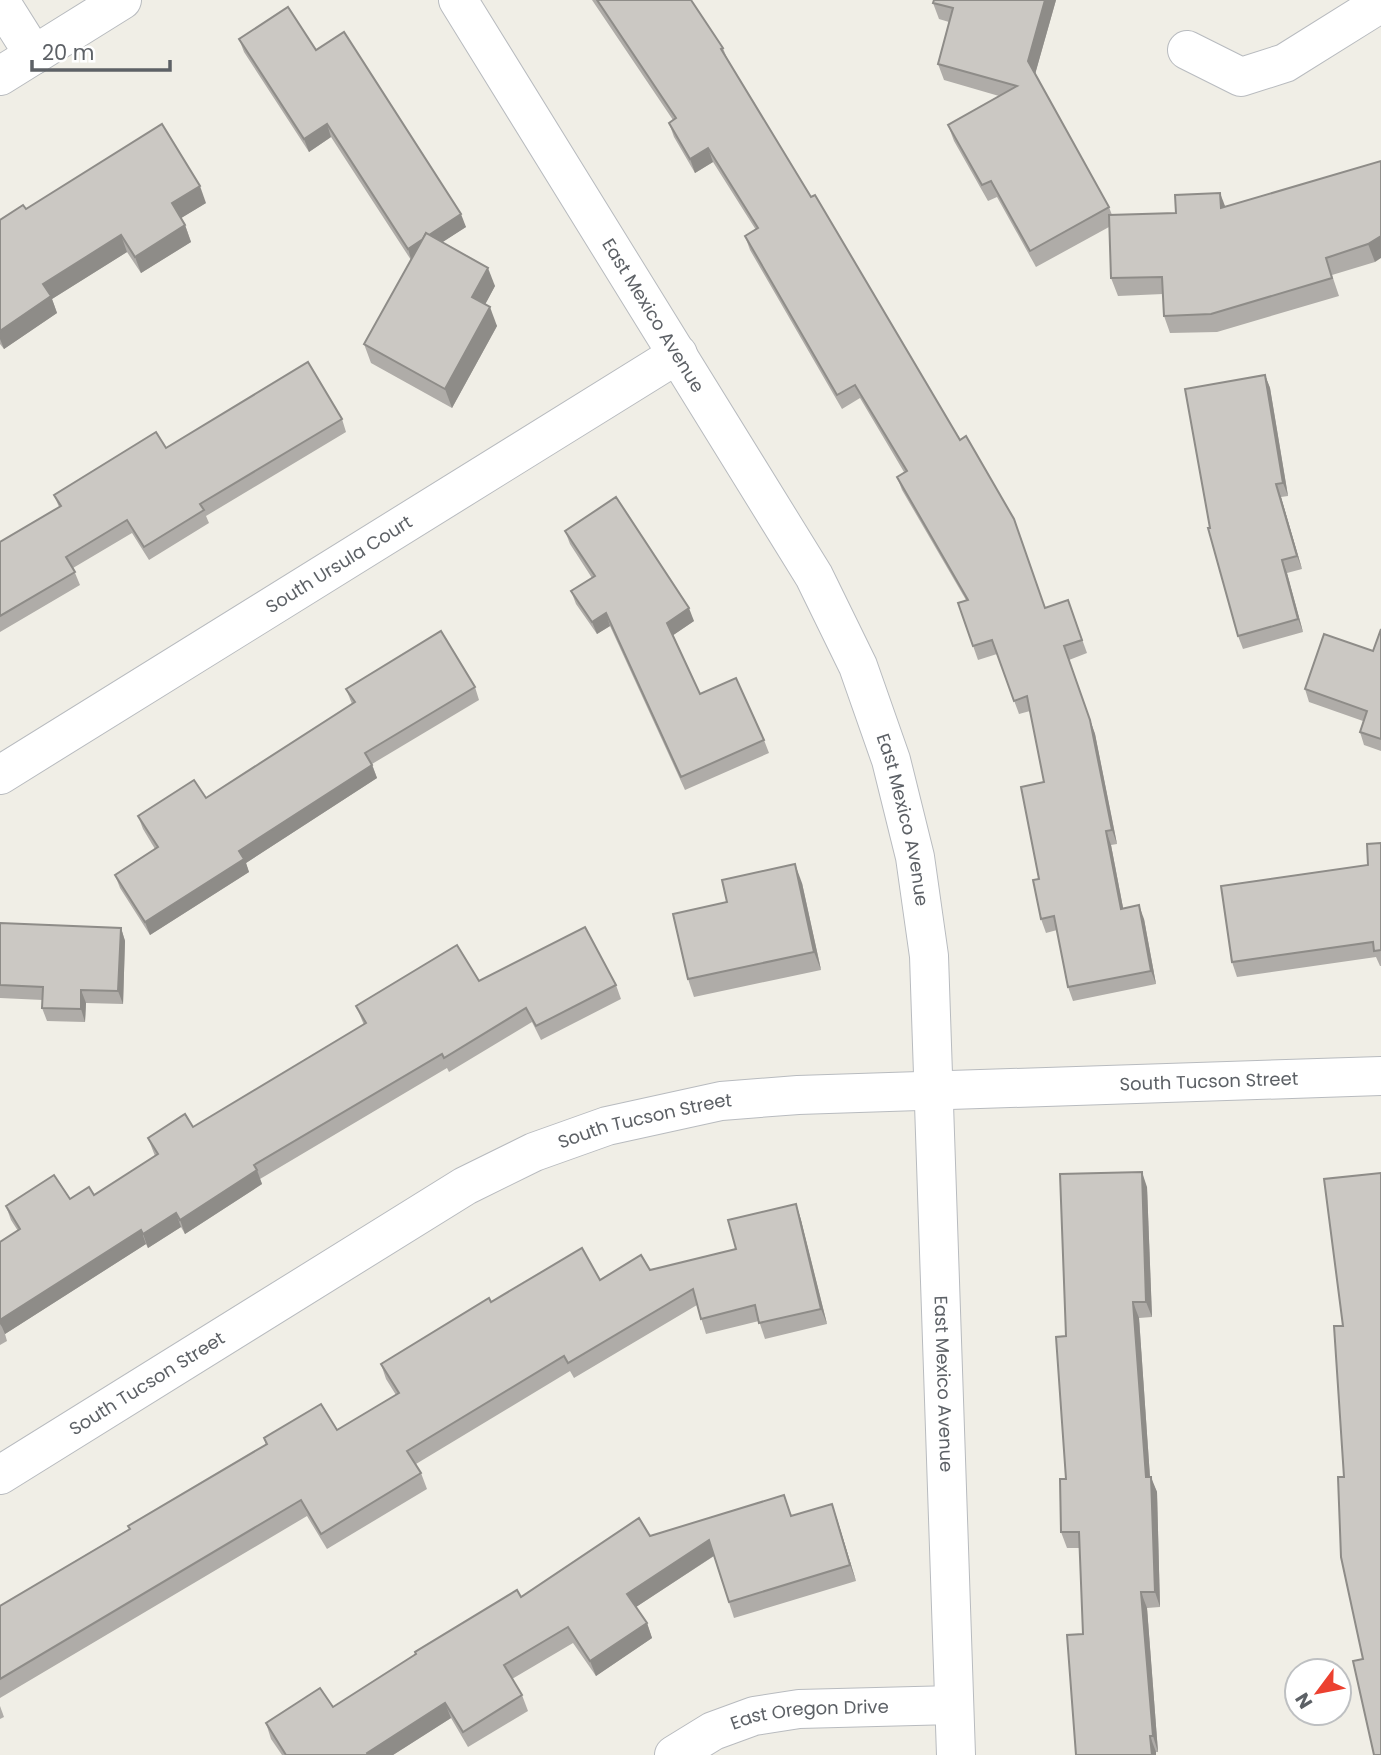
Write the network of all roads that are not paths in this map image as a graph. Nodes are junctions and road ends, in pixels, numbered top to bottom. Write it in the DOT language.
graph roads {
  1 [pos="122,0"];
  2 [pos="458,0"];
  3 [pos="0,1"];
  4 [pos="1381,3"];
  5 [pos="1187,50"];
  6 [pos="34,55"];
  7 [pos="0,76"];
  8 [pos="678,354"];
  9 [pos="0,775"];
  10 [pos="1381,1076"];
  11 [pos="935,1090"];
  12 [pos="0,1475"];
  13 [pos="954,1704"];
  14 [pos="674,1755"];
  15 [pos="956,1755"];
  1 -- 6 [label="street"];
  2 -- 8 [label="street, East Mexico Avenue"];
  3 -- 6 [label="street"];
  4 -- 5 [label="street"];
  6 -- 7 [label="street"];
  8 -- 9 [label="street, South Ursula Court"];
  8 -- 11 [label="street, East Mexico Avenue"];
  10 -- 11 [label="street, South Tucson Street"];
  11 -- 12 [label="street, South Tucson Street"];
  11 -- 13 [label="street, East Mexico Avenue"];
  13 -- 14 [label="street, East Oregon Drive"];
  13 -- 15 [label="street, East Mexico Avenue"];
}
